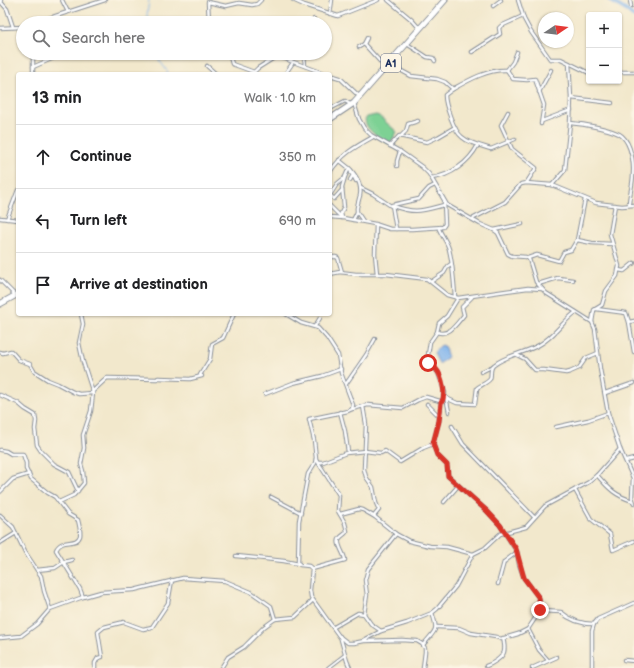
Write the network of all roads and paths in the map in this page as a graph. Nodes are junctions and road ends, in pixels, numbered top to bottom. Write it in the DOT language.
graph roads {
  1 [pos="1,0"];
  2 [pos="62,0"];
  3 [pos="105,0"];
  4 [pos="261,0"];
  5 [pos="293,0"];
  6 [pos="332,0"];
  7 [pos="378,0"];
  8 [pos="388,0"];
  9 [pos="445,0"];
  10 [pos="501,0"];
  11 [pos="518,0"];
  12 [pos="630,0"];
  13 [pos="493,6"];
  14 [pos="630,6"];
  15 [pos="68,12"];
  16 [pos="330,14"];
  17 [pos="56,16"];
  18 [pos="209,16"];
  19 [pos="524,16"];
  20 [pos="13,27"];
  21 [pos="0,28"];
  22 [pos="420,29"];
  23 [pos="367,38"];
  24 [pos="364,44"];
  25 [pos="407,44"];
  26 [pos="359,47"];
  27 [pos="472,52"];
  28 [pos="517,52"];
  29 [pos="33,60"];
  30 [pos="50,60"];
  31 [pos="231,60"];
  32 [pos="271,60"];
  33 [pos="288,60"];
  34 [pos="305,60"];
  35 [pos="435,61"];
  36 [pos="569,63"];
  37 [pos="292,64"];
  38 [pos="207,66"];
  39 [pos="305,66"];
  40 [pos="387,66"];
  41 [pos="34,67"];
  42 [pos="506,70"];
  43 [pos="551,70"];
  44 [pos="33,72"];
  45 [pos="214,72"];
  46 [pos="250,72"];
  47 [pos="254,72"];
  48 [pos="286,72"];
  49 [pos="321,72"];
  50 [pos="586,72"];
  51 [pos="622,72"];
  52 [pos="634,72"];
  53 [pos="332,76"];
  54 [pos="453,89"];
  55 [pos="538,92"];
  56 [pos="360,97"];
  57 [pos="571,98"];
  58 [pos="612,103"];
  59 [pos="353,104"];
  60 [pos="332,107"];
  61 [pos="571,110"];
  62 [pos="508,112"];
  63 [pos="332,118"];
  64 [pos="418,122"];
  65 [pos="570,123"];
  66 [pos="455,127"];
  67 [pos="401,136"];
  68 [pos="373,137"];
  69 [pos="515,139"];
  70 [pos="508,142"];
  71 [pos="478,145"];
  72 [pos="390,146"];
  73 [pos="400,151"];
  74 [pos="339,160"];
  75 [pos="397,166"];
  76 [pos="332,169"];
  77 [pos="350,169"];
  78 [pos="352,175"];
  79 [pos="345,178"];
  80 [pos="430,178"];
  81 [pos="350,180"];
  82 [pos="356,181"];
  83 [pos="526,183"];
  84 [pos="436,185"];
  85 [pos="552,185"];
  86 [pos="342,187"];
  87 [pos="361,188"];
  88 [pos="332,192"];
  89 [pos="16,195"];
  90 [pos="332,197"];
  91 [pos="585,199"];
  92 [pos="444,203"];
  93 [pos="615,205"];
  94 [pos="629,205"];
  95 [pos="634,205"];
  96 [pos="391,206"];
  97 [pos="332,208"];
  98 [pos="357,212"];
  99 [pos="332,217"];
  100 [pos="0,218"];
  101 [pos="342,218"];
  102 [pos="7,219"];
  103 [pos="471,219"];
  104 [pos="16,220"];
  105 [pos="353,220"];
  106 [pos="364,222"];
  107 [pos="376,224"];
  108 [pos="522,224"];
  109 [pos="440,227"];
  110 [pos="396,229"];
  111 [pos="494,230"];
  112 [pos="577,240"];
  113 [pos="612,244"];
  114 [pos="332,257"];
  115 [pos="528,258"];
  116 [pos="634,263"];
  117 [pos="451,264"];
  118 [pos="618,270"];
  119 [pos="342,272"];
  120 [pos="332,274"];
  121 [pos="377,274"];
  122 [pos="0,280"];
  123 [pos="573,280"];
  124 [pos="431,281"];
  125 [pos="538,284"];
  126 [pos="542,289"];
  127 [pos="16,293"];
  128 [pos="16,295"];
  129 [pos="472,297"];
  130 [pos="456,298"];
  131 [pos="0,304"];
  132 [pos="596,309"];
  133 [pos="576,312"];
  134 [pos="82,316"];
  135 [pos="233,316"];
  136 [pos="289,316"];
  137 [pos="320,318"];
  138 [pos="634,321"];
  139 [pos="592,322"];
  140 [pos="629,322"];
  141 [pos="315,326"];
  142 [pos="437,332"];
  143 [pos="375,339"];
  144 [pos="0,352"];
  145 [pos="634,352"];
  146 [pos="517,354"];
  147 [pos="598,354"];
  148 [pos="492,367"];
  149 [pos="341,369"];
  150 [pos="481,372"];
  151 [pos="346,384"];
  152 [pos="634,384"];
  153 [pos="444,391"];
  154 [pos="93,392"];
  155 [pos="605,393"];
  156 [pos="265,394"];
  157 [pos="0,395"];
  158 [pos="446,398"];
  159 [pos="441,403"];
  160 [pos="428,404"];
  161 [pos="363,406"];
  162 [pos="352,409"];
  163 [pos="340,412"];
  164 [pos="449,412"];
  165 [pos="608,412"];
  166 [pos="439,417"];
  167 [pos="452,426"];
  168 [pos="556,426"];
  169 [pos="433,444"];
  170 [pos="620,449"];
  171 [pos="0,450"];
  172 [pos="365,451"];
  173 [pos="348,452"];
  174 [pos="316,458"];
  175 [pos="634,459"];
  176 [pos="626,461"];
  177 [pos="318,462"];
  178 [pos="29,474"];
  179 [pos="597,475"];
  180 [pos="458,486"];
  181 [pos="575,490"];
  182 [pos="78,491"];
  183 [pos="0,492"];
  184 [pos="271,497"];
  185 [pos="59,502"];
  186 [pos="444,502"];
  187 [pos="633,502"];
  188 [pos="301,513"];
  189 [pos="340,514"];
  190 [pos="0,515"];
  191 [pos="374,516"];
  192 [pos="534,517"];
  193 [pos="505,532"];
  194 [pos="16,533"];
  195 [pos="396,534"];
  196 [pos="634,541"];
  197 [pos="0,543"];
  198 [pos="517,552"];
  199 [pos="474,554"];
  200 [pos="236,556"];
  201 [pos="72,560"];
  202 [pos="64,562"];
  203 [pos="299,564"];
  204 [pos="312,568"];
  205 [pos="37,570"];
  206 [pos="172,580"];
  207 [pos="498,584"];
  208 [pos="83,597"];
  209 [pos="313,600"];
  210 [pos="634,603"];
  211 [pos="50,609"];
  212 [pos="540,611"];
  213 [pos="432,613"];
  214 [pos="364,614"];
  215 [pos="275,619"];
  216 [pos="594,624"];
  217 [pos="334,627"];
  218 [pos="436,627"];
  219 [pos="528,629"];
  220 [pos="381,631"];
  221 [pos="340,636"];
  222 [pos="0,638"];
  223 [pos="503,638"];
  224 [pos="364,640"];
  225 [pos="423,645"];
  226 [pos="345,655"];
  227 [pos="557,657"];
  228 [pos="548,660"];
  229 [pos="624,660"];
  230 [pos="634,661"];
  231 [pos="486,666"];
  232 [pos="95,668"];
  233 [pos="221,668"];
  234 [pos="328,668"];
  235 [pos="350,668"];
  236 [pos="424,668"];
  237 [pos="532,668"];
  238 [pos="592,668"];
  1 -- 20 [label="street"];
  2 -- 15 [label="street"];
  3 -- 15 [label="street"];
  4 -- 18 [label="street"];
  5 -- 16 [label="street"];
  6 -- 16 [label="street"];
  7 -- 16 [label="street"];
  8 -- 22 [label="street"];
  9 -- 22 [label="highway, A1"];
  10 -- 13 [label="street"];
  11 -- 19 [label="street"];
  12 -- 14 [label="street"];
  15 -- 17 [label="street"];
  19 -- 27 [label="street"];
  19 -- 36 [label="street"];
  20 -- 21 [label="street"];
  22 -- 25 [label="highway, A1"];
  23 -- 24 [label="street"];
  24 -- 26 [label="street"];
  24 -- 40 [label="street"];
  25 -- 35 [label="street"];
  25 -- 40 [label="highway, A1"];
  28 -- 42 [label="street"];
  29 -- 41 [label="street"];
  30 -- 41 [label="street"];
  31 -- 46 [label="street"];
  32 -- 47 [label="street"];
  33 -- 39 [label="street"];
  34 -- 39 [label="street"];
  36 -- 50 [label="street"];
  36 -- 57 [label="street"];
  37 -- 48 [label="street"];
  38 -- 45 [label="street"];
  39 -- 49 [label="street"];
  40 -- 54 [label="street"];
  40 -- 56 [label="highway, A1"];
  41 -- 44 [label="street"];
  42 -- 54 [label="street"];
  42 -- 55 [label="street"];
  43 -- 55 [label="street"];
  51 -- 52 [label="street"];
  53 -- 56 [label="street"];
  54 -- 66 [label="street"];
  55 -- 61 [label="street"];
  56 -- 59 [label="highway, A1"];
  57 -- 58 [label="street"];
  57 -- 61 [label="street"];
  59 -- 60 [label="street"];
  59 -- 63 [label="highway, A1"];
  59 -- 68 [label="street"];
  61 -- 65 [label="street"];
  62 -- 70 [label="street"];
  64 -- 67 [label="street"];
  65 -- 85 [label="street"];
  65 -- 94 [label="street"];
  66 -- 67 [label="street"];
  66 -- 71 [label="street"];
  67 -- 72 [label="street"];
  68 -- 72 [label="street"];
  68 -- 74 [label="street"];
  69 -- 70 [label="street"];
  70 -- 71 [label="street"];
  70 -- 83 [label="street"];
  71 -- 80 [label="street"];
  72 -- 73 [label="street"];
  73 -- 75 [label="street"];
  73 -- 80 [label="street"];
  74 -- 76 [label="street"];
  74 -- 77 [label="street"];
  77 -- 78 [label="street"];
  77 -- 79 [label="street"];
  77 -- 87 [label="street"];
  78 -- 81 [label="street"];
  78 -- 82 [label="street"];
  79 -- 86 [label="street"];
  79 -- 88 [label="street"];
  80 -- 84 [label="street"];
  83 -- 85 [label="street"];
  83 -- 103 [label="street"];
  84 -- 92 [label="street"];
  84 -- 96 [label="street"];
  85 -- 91 [label="street"];
  86 -- 90 [label="street"];
  86 -- 101 [label="street"];
  87 -- 96 [label="street"];
  87 -- 98 [label="street"];
  89 -- 102 [label="street"];
  91 -- 93 [label="street"];
  91 -- 112 [label="street"];
  92 -- 96 [label="street"];
  92 -- 103 [label="street"];
  92 -- 109 [label="street"];
  93 -- 94 [label="street"];
  93 -- 113 [label="street"];
  94 -- 95 [label="street"];
  96 -- 110 [label="street"];
  97 -- 101 [label="street"];
  98 -- 105 [label="street"];
  98 -- 106 [label="street"];
  99 -- 101 [label="street"];
  100 -- 102 [label="street"];
  101 -- 105 [label="street"];
  102 -- 104 [label="street"];
  103 -- 111 [label="street"];
  105 -- 106 [label="street"];
  106 -- 107 [label="street"];
  107 -- 110 [label="street"];
  107 -- 121 [label="street"];
  108 -- 111 [label="street"];
  109 -- 110 [label="street"];
  109 -- 117 [label="street"];
  111 -- 115 [label="street"];
  112 -- 113 [label="street"];
  112 -- 115 [label="street"];
  113 -- 118 [label="street"];
  114 -- 119 [label="street"];
  115 -- 125 [label="street"];
  116 -- 118 [label="street"];
  117 -- 124 [label="street"];
  117 -- 130 [label="street"];
  118 -- 132 [label="street"];
  119 -- 120 [label="street"];
  119 -- 121 [label="street"];
  121 -- 124 [label="street"];
  122 -- 127 [label="street"];
  123 -- 125 [label="street"];
  124 -- 130 [label="street"];
  125 -- 126 [label="street"];
  126 -- 129 [label="street"];
  126 -- 133 [label="street"];
  128 -- 131 [label="highway"];
  129 -- 130 [label="street"];
  129 -- 142 [label="street"];
  130 -- 142 [label="street"];
  132 -- 139 [label="street"];
  132 -- 140 [label="street"];
  133 -- 139 [label="street"];
  133 -- 146 [label="street"];
  134 -- 154 [label="street"];
  135 -- 154 [label="street"];
  136 -- 141 [label="street"];
  137 -- 141 [label="street"];
  138 -- 140 [label="street"];
  139 -- 147 [label="street"];
  140 -- 145 [label="street"];
  141 -- 149 [label="street"];
  142 -- 153 [label="street"];
  143 -- 151 [label="street"];
  144 -- 154 [label="street"];
  146 -- 147 [label="street"];
  146 -- 148 [label="street"];
  147 -- 155 [label="street"];
  148 -- 150 [label="street"];
  148 -- 158 [label="street"];
  149 -- 151 [label="street"];
  149 -- 156 [label="street"];
  151 -- 162 [label="street"];
  152 -- 155 [label="street"];
  153 -- 158 [label="street"];
  153 -- 159 [label="street"];
  154 -- 182 [label="street"];
  155 -- 165 [label="street"];
  157 -- 182 [label="street"];
  158 -- 164 [label="street"];
  159 -- 161 [label="street"];
  159 -- 166 [label="street"];
  160 -- 166 [label="street"];
  161 -- 162 [label="street"];
  161 -- 172 [label="street"];
  162 -- 163 [label="street"];
  163 -- 173 [label="street"];
  163 -- 174 [label="street"];
  165 -- 168 [label="street"];
  165 -- 170 [label="street"];
  166 -- 169 [label="street"];
  167 -- 192 [label="street"];
  169 -- 172 [label="street"];
  169 -- 180 [label="street"];
  170 -- 176 [label="street"];
  170 -- 179 [label="street"];
  171 -- 178 [label="street"];
  172 -- 173 [label="street"];
  172 -- 191 [label="street"];
  173 -- 177 [label="street"];
  174 -- 177 [label="street"];
  174 -- 188 [label="street"];
  175 -- 176 [label="street"];
  176 -- 187 [label="street"];
  177 -- 189 [label="street"];
  178 -- 183 [label="street"];
  178 -- 185 [label="street"];
  179 -- 181 [label="street"];
  179 -- 187 [label="street"];
  180 -- 186 [label="street"];
  180 -- 193 [label="street"];
  181 -- 192 [label="street"];
  181 -- 196 [label="street"];
  182 -- 185 [label="street"];
  184 -- 188 [label="street"];
  185 -- 202 [label="street"];
  188 -- 203 [label="street"];
  189 -- 191 [label="street"];
  189 -- 204 [label="street"];
  190 -- 194 [label="street"];
  191 -- 195 [label="street"];
  192 -- 193 [label="street"];
  193 -- 198 [label="street"];
  193 -- 199 [label="street"];
  194 -- 197 [label="street"];
  194 -- 205 [label="street"];
  195 -- 199 [label="street"];
  195 -- 214 [label="street"];
  198 -- 207 [label="street"];
  198 -- 212 [label="street"];
  199 -- 213 [label="street"];
  200 -- 203 [label="street"];
  201 -- 202 [label="street"];
  202 -- 205 [label="street"];
  202 -- 208 [label="street"];
  203 -- 204 [label="street"];
  204 -- 209 [label="street"];
  205 -- 211 [label="street"];
  206 -- 208 [label="street"];
  206 -- 215 [label="street"];
  206 -- 232 [label="street"];
  208 -- 211 [label="street"];
  209 -- 215 [label="street"];
  209 -- 217 [label="street"];
  210 -- 216 [label="street"];
  211 -- 222 [label="street"];
  212 -- 216 [label="street"];
  212 -- 219 [label="street"];
  213 -- 218 [label="street"];
  213 -- 220 [label="street"];
  214 -- 217 [label="street"];
  214 -- 220 [label="street"];
  215 -- 233 [label="street"];
  216 -- 238 [label="street"];
  217 -- 221 [label="street"];
  218 -- 223 [label="street"];
  218 -- 225 [label="street"];
  219 -- 223 [label="street"];
  219 -- 228 [label="street"];
  220 -- 224 [label="street"];
  221 -- 224 [label="street"];
  221 -- 226 [label="street"];
  223 -- 231 [label="street"];
  224 -- 225 [label="street"];
  225 -- 236 [label="street"];
  226 -- 234 [label="street"];
  226 -- 235 [label="street"];
  227 -- 228 [label="street"];
  228 -- 237 [label="street"];
  229 -- 230 [label="street"];
}
